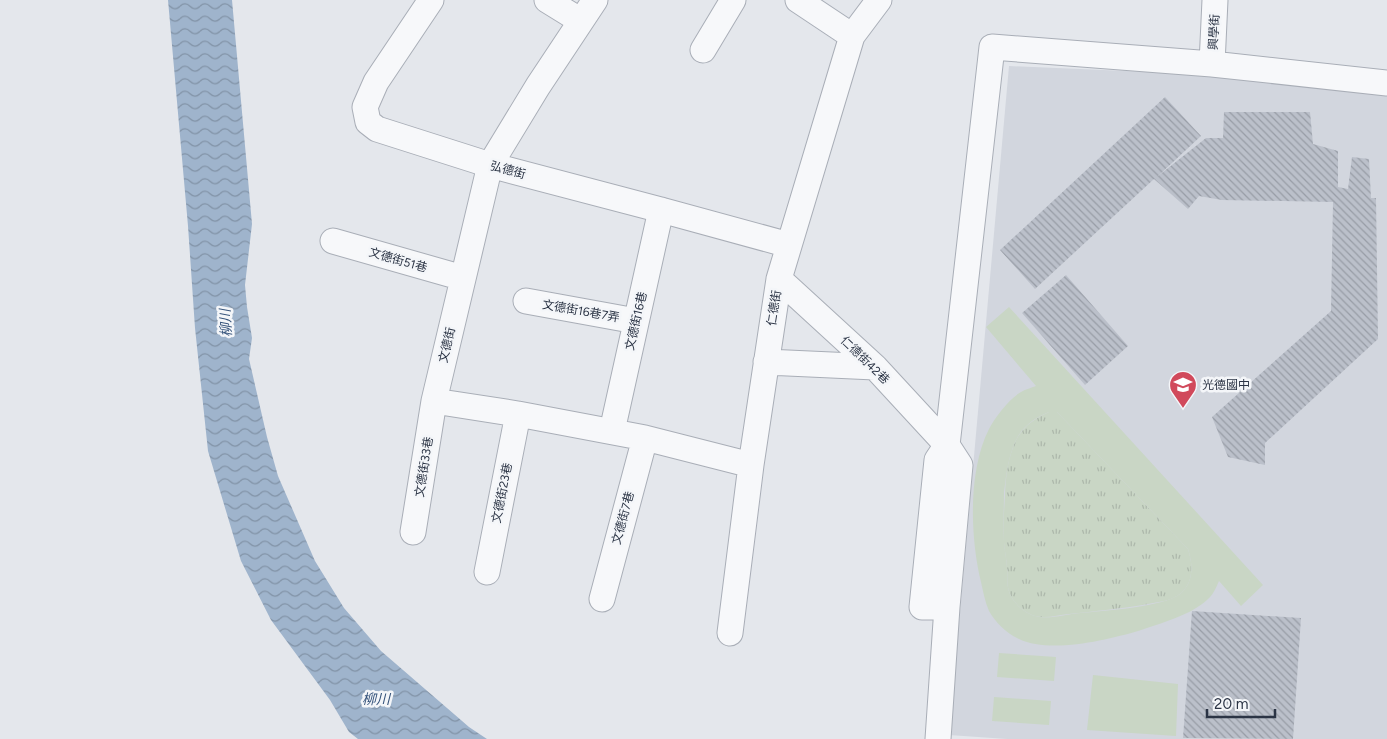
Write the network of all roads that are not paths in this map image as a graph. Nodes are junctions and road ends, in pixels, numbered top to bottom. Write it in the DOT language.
graph roads {
  1 [pos="431,0"];
  2 [pos="546,0"];
  3 [pos="594,0"];
  4 [pos="733,0"];
  5 [pos="798,0"];
  6 [pos="879,0"];
  7 [pos="1215,0"];
  8 [pos="581,20"];
  9 [pos="852,36"];
  10 [pos="702,50"];
  11 [pos="1212,64"];
  12 [pos="1387,83"];
  13 [pos="490,165"];
  14 [pos="661,210"];
  15 [pos="333,241"];
  16 [pos="789,245"];
  17 [pos="463,278"];
  18 [pos="779,279"];
  19 [pos="526,301"];
  20 [pos="636,321"];
  21 [pos="766,362"];
  22 [pos="874,367"];
  23 [pos="434,401"];
  24 [pos="518,414"];
  25 [pos="612,431"];
  26 [pos="645,438"];
  27 [pos="947,445"];
  28 [pos="751,465"];
  29 [pos="412,532"];
  30 [pos="487,572"];
  31 [pos="602,599"];
  32 [pos="730,632"];
  33 [pos="938,739"];
  1 -- 13 [label="street, 弘德街"];
  2 -- 8 [label="street"];
  3 -- 8 [label="street, 文德街"];
  4 -- 10 [label="street"];
  5 -- 9 [label="street"];
  6 -- 9 [label="street, 仁德街"];
  7 -- 11 [label="street, 興學街"];
  8 -- 13 [label="street, 文德街"];
  9 -- 16 [label="street, 仁德街"];
  11 -- 12 [label="street"];
  11 -- 27 [label="street"];
  13 -- 14 [label="street, 弘德街"];
  13 -- 17 [label="street, 文德街"];
  14 -- 16 [label="street, 弘德街"];
  14 -- 20 [label="street, 文德街16巷"];
  15 -- 17 [label="street, 文德街51巷"];
  16 -- 18 [label="street, 仁德街"];
  17 -- 23 [label="street, 文德街"];
  18 -- 21 [label="street, 仁德街"];
  18 -- 22 [label="street, 仁德街42巷"];
  19 -- 20 [label="street, 文德街16巷7弄"];
  20 -- 25 [label="street, 文德街16巷"];
  21 -- 22 [label="street"];
  21 -- 28 [label="street, 仁德街"];
  22 -- 27 [label="street, 仁德街42巷"];
  23 -- 24 [label="street"];
  23 -- 29 [label="street, 文德街33巷"];
  24 -- 25 [label="street"];
  24 -- 30 [label="street, 文德街23巷"];
  25 -- 26 [label="street"];
  26 -- 28 [label="street"];
  26 -- 31 [label="street, 文德街7巷"];
  27 -- 33 [label="street, 仁德街42巷"];
  28 -- 32 [label="street, 仁德街"];
}
